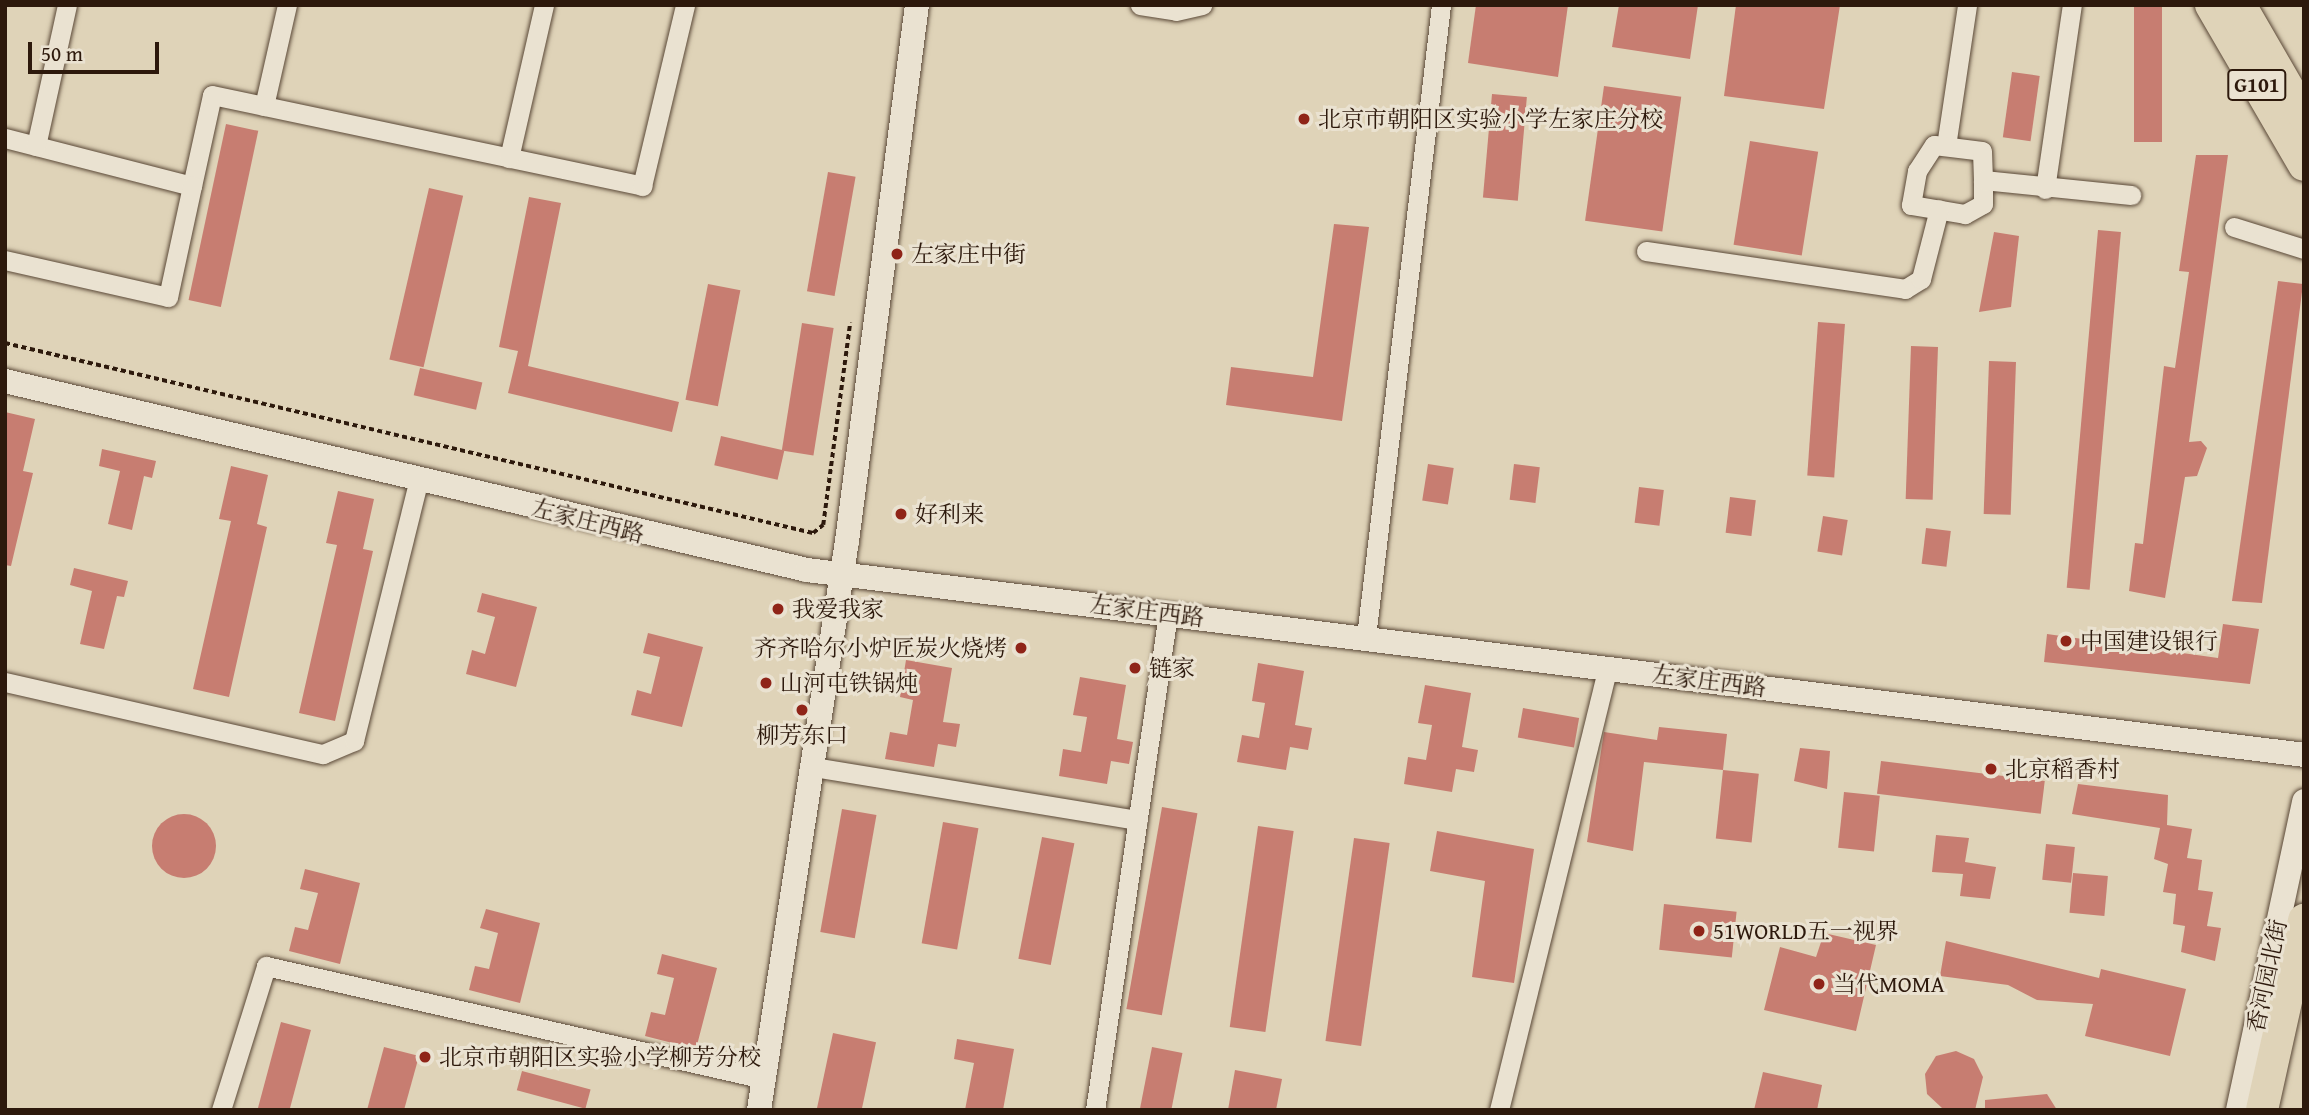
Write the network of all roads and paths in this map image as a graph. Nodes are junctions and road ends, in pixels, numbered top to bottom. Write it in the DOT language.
graph roads {
  1 [pos="67,5"];
  2 [pos="287,5"];
  3 [pos="544,5"];
  4 [pos="685,5"];
  5 [pos="917,5"];
  6 [pos="1139,5"];
  7 [pos="1202,5"];
  8 [pos="1441,5"];
  9 [pos="1967,5"];
  10 [pos="2072,5"];
  11 [pos="2211,5"];
  12 [pos="2240,5"];
  13 [pos="264,106"];
  14 [pos="2304,116"];
  15 [pos="5,138"];
  16 [pos="37,146"];
  17 [pos="1946,146"];
  18 [pos="509,158"];
  19 [pos="2304,165"];
  20 [pos="1983,180"];
  21 [pos="192,186"];
  22 [pos="2045,188"];
  23 [pos="2131,195"];
  24 [pos="1939,209"];
  25 [pos="2234,227"];
  26 [pos="2304,249"];
  27 [pos="1646,251"];
  28 [pos="5,260"];
  29 [pos="850,323"];
  30 [pos="5,343"];
  31 [pos="5,380"];
  32 [pos="419,479"];
  33 [pos="842,575"];
  34 [pos="1168,614"];
  35 [pos="1366,637"];
  36 [pos="1607,668"];
  37 [pos="5,682"];
  38 [pos="2304,755"];
  39 [pos="813,767"];
  40 [pos="2304,801"];
  41 [pos="1138,820"];
  42 [pos="2304,920"];
  43 [pos="764,1079"];
  44 [pos="221,1110"];
  45 [pos="760,1110"];
  46 [pos="1095,1110"];
  47 [pos="1499,1110"];
  48 [pos="2238,1110"];
  49 [pos="2262,1110"];
  1 -- 16 [label="street"];
  2 -- 13 [label="street"];
  3 -- 18 [label="street"];
  4 -- 18 [label="street"];
  5 -- 33 [label="street"];
  6 -- 7 [label="street"];
  8 -- 35 [label="street"];
  9 -- 17 [label="street"];
  10 -- 22 [label="street"];
  11 -- 19 [label="highway, G101"];
  12 -- 14 [label="highway, G101"];
  13 -- 18 [label="street"];
  13 -- 21 [label="street"];
  15 -- 16 [label="street"];
  16 -- 21 [label="street"];
  17 -- 20 [label="street"];
  17 -- 24 [label="street"];
  20 -- 22 [label="street"];
  20 -- 24 [label="street"];
  21 -- 28 [label="street"];
  22 -- 23 [label="street"];
  24 -- 27 [label="street"];
  25 -- 26 [label="street"];
  29 -- 30 [label="path"];
  31 -- 32 [label="street, 左家庄西路"];
  32 -- 33 [label="street, 左家庄西路"];
  32 -- 37 [label="street"];
  33 -- 34 [label="street, 左家庄西路"];
  33 -- 39 [label="street"];
  34 -- 35 [label="street, 左家庄西路"];
  34 -- 41 [label="street"];
  35 -- 36 [label="street, 左家庄西路"];
  36 -- 38 [label="street, 左家庄西路"];
  36 -- 47 [label="street"];
  39 -- 41 [label="street"];
  39 -- 43 [label="street"];
  40 -- 48 [label="street, 香河园北街"];
  41 -- 46 [label="street"];
  42 -- 49 [label="highway"];
  43 -- 44 [label="street"];
  43 -- 45 [label="street"];
}
